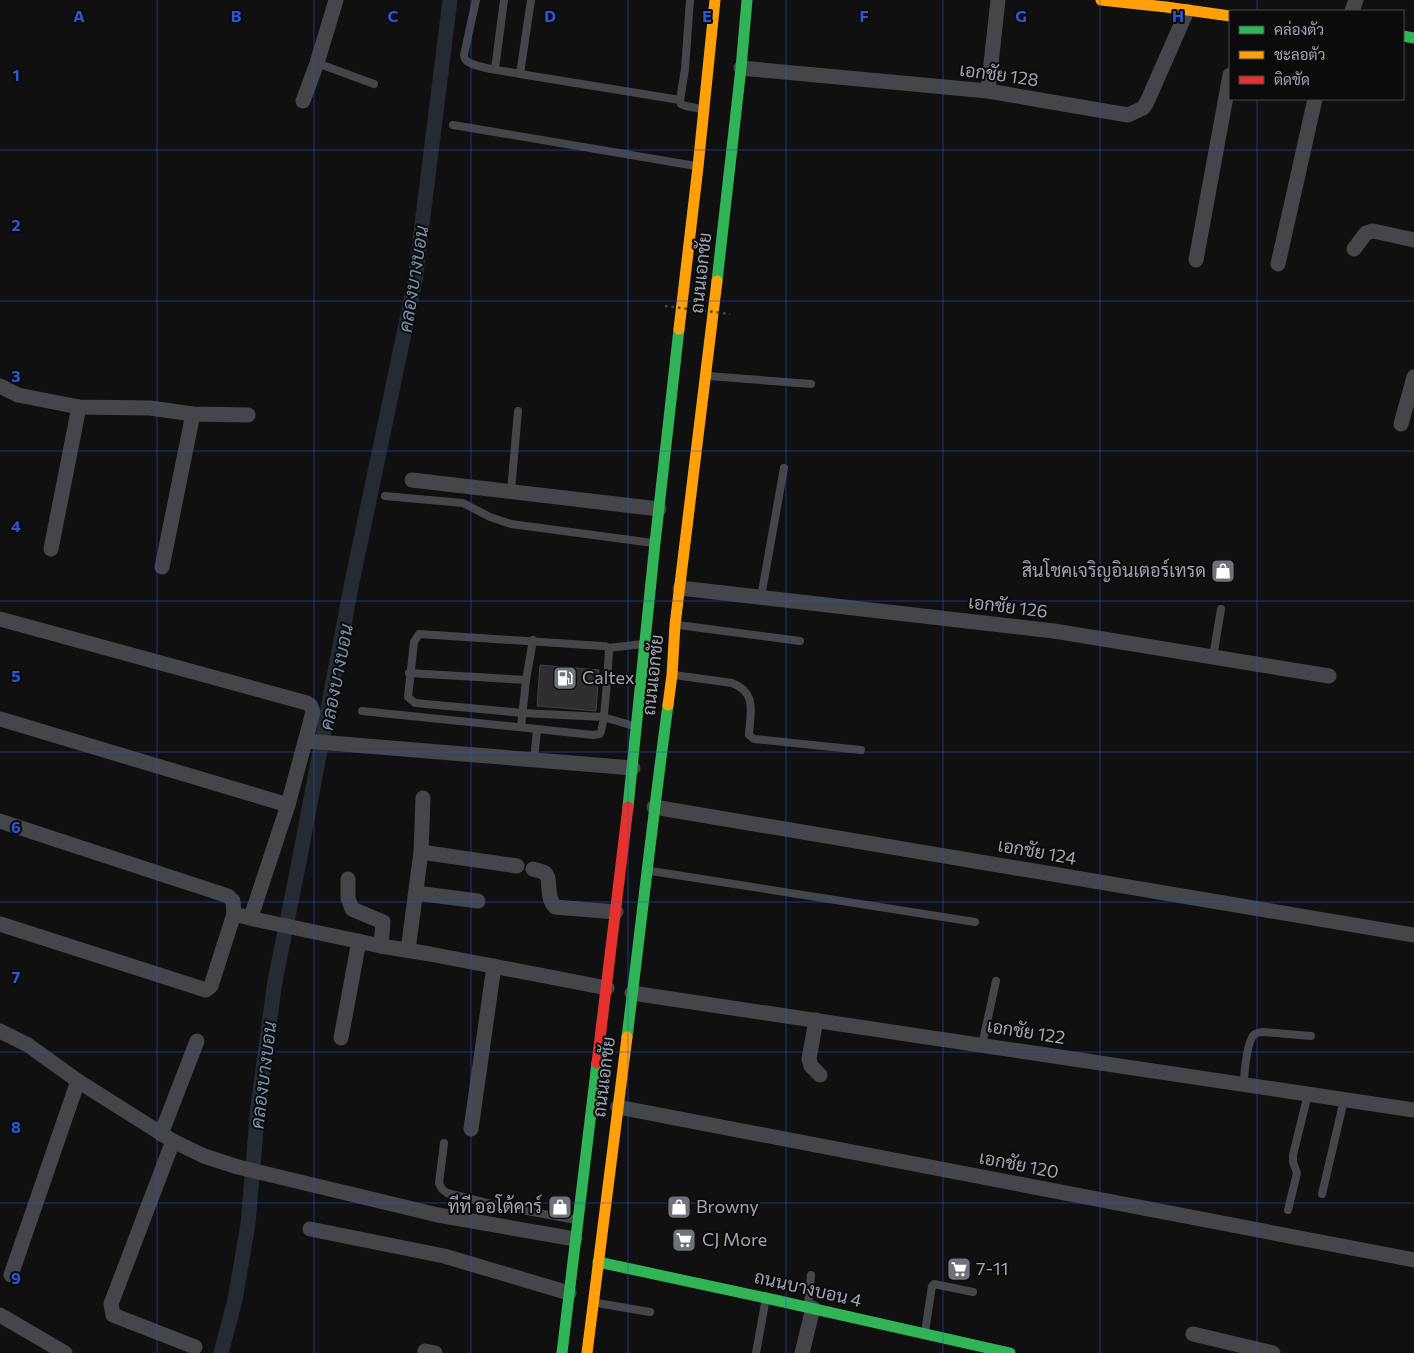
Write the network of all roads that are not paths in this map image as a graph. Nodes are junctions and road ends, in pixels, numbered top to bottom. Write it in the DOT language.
graph roads {
  1 [pos="336,0"];
  2 [pos="476,0"];
  3 [pos="504,0"];
  4 [pos="531,0"];
  5 [pos="690,0"];
  6 [pos="715,0"];
  7 [pos="747,0"];
  8 [pos="998,0"];
  9 [pos="1101,0"];
  10 [pos="1106,0"];
  11 [pos="1187,11"];
  12 [pos="1229,16"];
  13 [pos="318,63"];
  14 [pos="741,68"];
  15 [pos="495,69"];
  16 [pos="520,74"];
  17 [pos="1229,79"];
  18 [pos="374,84"];
  19 [pos="988,91"];
  20 [pos="680,100"];
  21 [pos="1315,100"];
  22 [pos="303,101"];
  23 [pos="704,109"];
  24 [pos="453,125"];
  25 [pos="698,167"];
  26 [pos="1414,240"];
  27 [pos="1354,249"];
  28 [pos="1196,260"];
  29 [pos="1278,264"];
  30 [pos="706,376"];
  31 [pos="1414,377"];
  32 [pos="810,384"];
  33 [pos="0,386"];
  34 [pos="79,407"];
  35 [pos="518,411"];
  36 [pos="193,414"];
  37 [pos="248,415"];
  38 [pos="1401,424"];
  39 [pos="784,468"];
  40 [pos="412,480"];
  41 [pos="511,491"];
  42 [pos="385,496"];
  43 [pos="659,509"];
  44 [pos="655,543"];
  45 [pos="51,549"];
  46 [pos="162,567"];
  47 [pos="680,588"];
  48 [pos="762,597"];
  49 [pos="1221,609"];
  50 [pos="0,619"];
  51 [pos="675,624"];
  52 [pos="532,640"];
  53 [pos="800,642"];
  54 [pos="645,644"];
  55 [pos="608,648"];
  56 [pos="1213,657"];
  57 [pos="410,673"];
  58 [pos="672,675"];
  59 [pos="1329,676"];
  60 [pos="526,680"];
  61 [pos="362,711"];
  62 [pos="523,714"];
  63 [pos="603,717"];
  64 [pos="0,719"];
  65 [pos="520,727"];
  66 [pos="637,727"];
  67 [pos="537,729"];
  68 [pos="311,741"];
  69 [pos="861,750"];
  70 [pos="534,760"];
  71 [pos="633,768"];
  72 [pos="423,798"];
  73 [pos="288,805"];
  74 [pos="654,807"];
  75 [pos="0,821"];
  76 [pos="421,852"];
  77 [pos="517,866"];
  78 [pos="533,869"];
  79 [pos="648,871"];
  80 [pos="348,879"];
  81 [pos="416,893"];
  82 [pos="478,901"];
  83 [pos="616,912"];
  84 [pos="234,914"];
  85 [pos="251,918"];
  86 [pos="975,922"];
  87 [pos="0,924"];
  88 [pos="1414,935"];
  89 [pos="359,941"];
  90 [pos="381,946"];
  91 [pos="408,950"];
  92 [pos="494,966"];
  93 [pos="996,981"];
  94 [pos="607,988"];
  95 [pos="632,992"];
  96 [pos="816,1020"];
  97 [pos="0,1031"];
  98 [pos="1311,1036"];
  99 [pos="341,1038"];
  100 [pos="197,1041"];
  101 [pos="982,1045"];
  102 [pos="820,1075"];
  103 [pos="78,1081"];
  104 [pos="1244,1084"];
  105 [pos="1308,1094"];
  106 [pos="1344,1100"];
  107 [pos="618,1107"];
  108 [pos="1414,1110"];
  109 [pos="471,1130"];
  110 [pos="167,1138"];
  111 [pos="444,1143"];
  112 [pos="1322,1194"];
  113 [pos="1288,1210"];
  114 [pos="578,1221"];
  115 [pos="310,1229"];
  116 [pos="575,1240"];
  117 [pos="1414,1260"];
  118 [pos="598,1262"];
  119 [pos="811,1275"];
  120 [pos="11,1276"];
  121 [pos="973,1292"];
  122 [pos="569,1293"];
  123 [pos="766,1298"];
  124 [pos="592,1302"];
  125 [pos="811,1308"];
  126 [pos="650,1312"];
  127 [pos="0,1315"];
  128 [pos="925,1334"];
  129 [pos="1193,1334"];
  130 [pos="195,1347"];
  131 [pos="65,1353"];
  132 [pos="562,1353"];
  133 [pos="587,1353"];
  134 [pos="756,1353"];
  135 [pos="802,1353"];
  136 [pos="1010,1353"];
  137 [pos="1273,1353"];
  1 -- 13 [label="street"];
  2 -- 15 [label="lane"];
  3 -- 15 [label="lane"];
  4 -- 16 [label="lane"];
  5 -- 20 [label="lane"];
  6 -- 23 [label="main road, ถนนเอกชัย"];
  7 -- 14 [label="main road, ถนนเอกชัย"];
  8 -- 19 [label="street"];
  9 -- 10 [label="main road"];
  10 -- 11 [label="main road"];
  11 -- 12 [label="main road"];
  11 -- 19 [label="street, เอกชัย 128"];
  13 -- 18 [label="lane"];
  13 -- 22 [label="street"];
  14 -- 19 [label="street, เอกชัย 128"];
  14 -- 30 [label="main road, ถนนเอกชัย"];
  15 -- 16 [label="lane"];
  16 -- 20 [label="lane"];
  17 -- 28 [label="street"];
  20 -- 23 [label="lane"];
  21 -- 29 [label="street"];
  23 -- 25 [label="main road, ถนนเอกชัย"];
  24 -- 25 [label="lane"];
  25 -- 43 [label="main road, ถนนเอกชัย"];
  26 -- 27 [label="street"];
  30 -- 32 [label="lane"];
  30 -- 47 [label="main road, ถนนเอกชัย"];
  31 -- 38 [label="street"];
  33 -- 34 [label="street"];
  34 -- 36 [label="street"];
  34 -- 45 [label="street"];
  35 -- 41 [label="lane"];
  36 -- 37 [label="street"];
  36 -- 46 [label="street"];
  39 -- 48 [label="lane"];
  40 -- 41 [label="street"];
  41 -- 43 [label="street"];
  42 -- 44 [label="lane"];
  43 -- 44 [label="main road, ถนนเอกชัย"];
  44 -- 54 [label="main road, ถนนเอกชัย"];
  47 -- 48 [label="street, เอกชัย 126"];
  47 -- 51 [label="main road, ถนนเอกชัย"];
  48 -- 56 [label="street, เอกชัย 126"];
  49 -- 56 [label="lane"];
  50 -- 68 [label="street"];
  51 -- 53 [label="lane"];
  51 -- 58 [label="main road, ถนนเอกชัย"];
  52 -- 55 [label="lane"];
  52 -- 57 [label="lane"];
  52 -- 60 [label="lane"];
  54 -- 55 [label="lane"];
  54 -- 66 [label="main road, ถนนเอกชัย"];
  55 -- 63 [label="lane"];
  56 -- 59 [label="street, เอกชัย 126"];
  57 -- 60 [label="lane"];
  57 -- 62 [label="lane"];
  58 -- 69 [label="lane"];
  58 -- 74 [label="main road, ถนนเอกชัย"];
  60 -- 62 [label="lane"];
  61 -- 65 [label="lane"];
  62 -- 63 [label="lane"];
  62 -- 65 [label="lane"];
  63 -- 66 [label="lane"];
  63 -- 67 [label="lane"];
  64 -- 73 [label="street"];
  65 -- 67 [label="lane"];
  66 -- 71 [label="main road, ถนนเอกชัย"];
  67 -- 70 [label="lane"];
  68 -- 70 [label="street"];
  68 -- 73 [label="street"];
  70 -- 71 [label="street"];
  71 -- 83 [label="main road, ถนนเอกชัย"];
  72 -- 76 [label="street"];
  73 -- 85 [label="street"];
  74 -- 79 [label="main road, ถนนเอกชัย"];
  74 -- 88 [label="street, เอกชัย 124"];
  75 -- 84 [label="street"];
  76 -- 77 [label="street"];
  76 -- 81 [label="street"];
  78 -- 83 [label="street"];
  79 -- 86 [label="lane"];
  79 -- 95 [label="main road, ถนนเอกชัย"];
  80 -- 90 [label="street"];
  81 -- 82 [label="street"];
  81 -- 91 [label="street"];
  83 -- 94 [label="main road, ถนนเอกชัย"];
  84 -- 85 [label="street"];
  84 -- 87 [label="street"];
  85 -- 89 [label="street"];
  89 -- 90 [label="street"];
  89 -- 99 [label="street"];
  90 -- 91 [label="street"];
  91 -- 92 [label="street"];
  92 -- 94 [label="street"];
  92 -- 109 [label="street"];
  93 -- 101 [label="lane"];
  94 -- 114 [label="main road, ถนนเอกชัย"];
  95 -- 96 [label="street, เอกชัย 122"];
  95 -- 107 [label="main road, ถนนเอกชัย"];
  96 -- 101 [label="street, เอกชัย 122"];
  96 -- 102 [label="street"];
  97 -- 103 [label="street"];
  98 -- 104 [label="lane"];
  100 -- 110 [label="street"];
  101 -- 104 [label="street, เอกชัย 122"];
  103 -- 110 [label="street"];
  103 -- 120 [label="street"];
  104 -- 105 [label="street, เอกชัย 122"];
  105 -- 106 [label="street, เอกชัย 122"];
  105 -- 113 [label="lane"];
  106 -- 108 [label="street, เอกชัย 122"];
  106 -- 112 [label="lane"];
  107 -- 117 [label="street, เอกชัย 120"];
  107 -- 118 [label="main road, ถนนเอกชัย"];
  110 -- 116 [label="street"];
  110 -- 130 [label="street"];
  111 -- 114 [label="lane"];
  114 -- 116 [label="main road, ถนนเอกชัย"];
  115 -- 122 [label="street"];
  116 -- 122 [label="main road, ถนนเอกชัย"];
  118 -- 123 [label="main road, ถนนบางบอน 4"];
  118 -- 124 [label="main road, ถนนเอกชัย"];
  119 -- 125 [label="lane"];
  121 -- 128 [label="lane"];
  122 -- 132 [label="main road, ถนนเอกชัย"];
  123 -- 125 [label="main road, ถนนบางบอน 4"];
  123 -- 134 [label="lane"];
  124 -- 126 [label="lane"];
  124 -- 133 [label="main road, ถนนเอกชัย"];
  125 -- 128 [label="main road, ถนนบางบอน 4"];
  125 -- 135 [label="street"];
  127 -- 131 [label="street"];
  128 -- 136 [label="main road, ถนนบางบอน 4"];
  129 -- 137 [label="street"];
}
